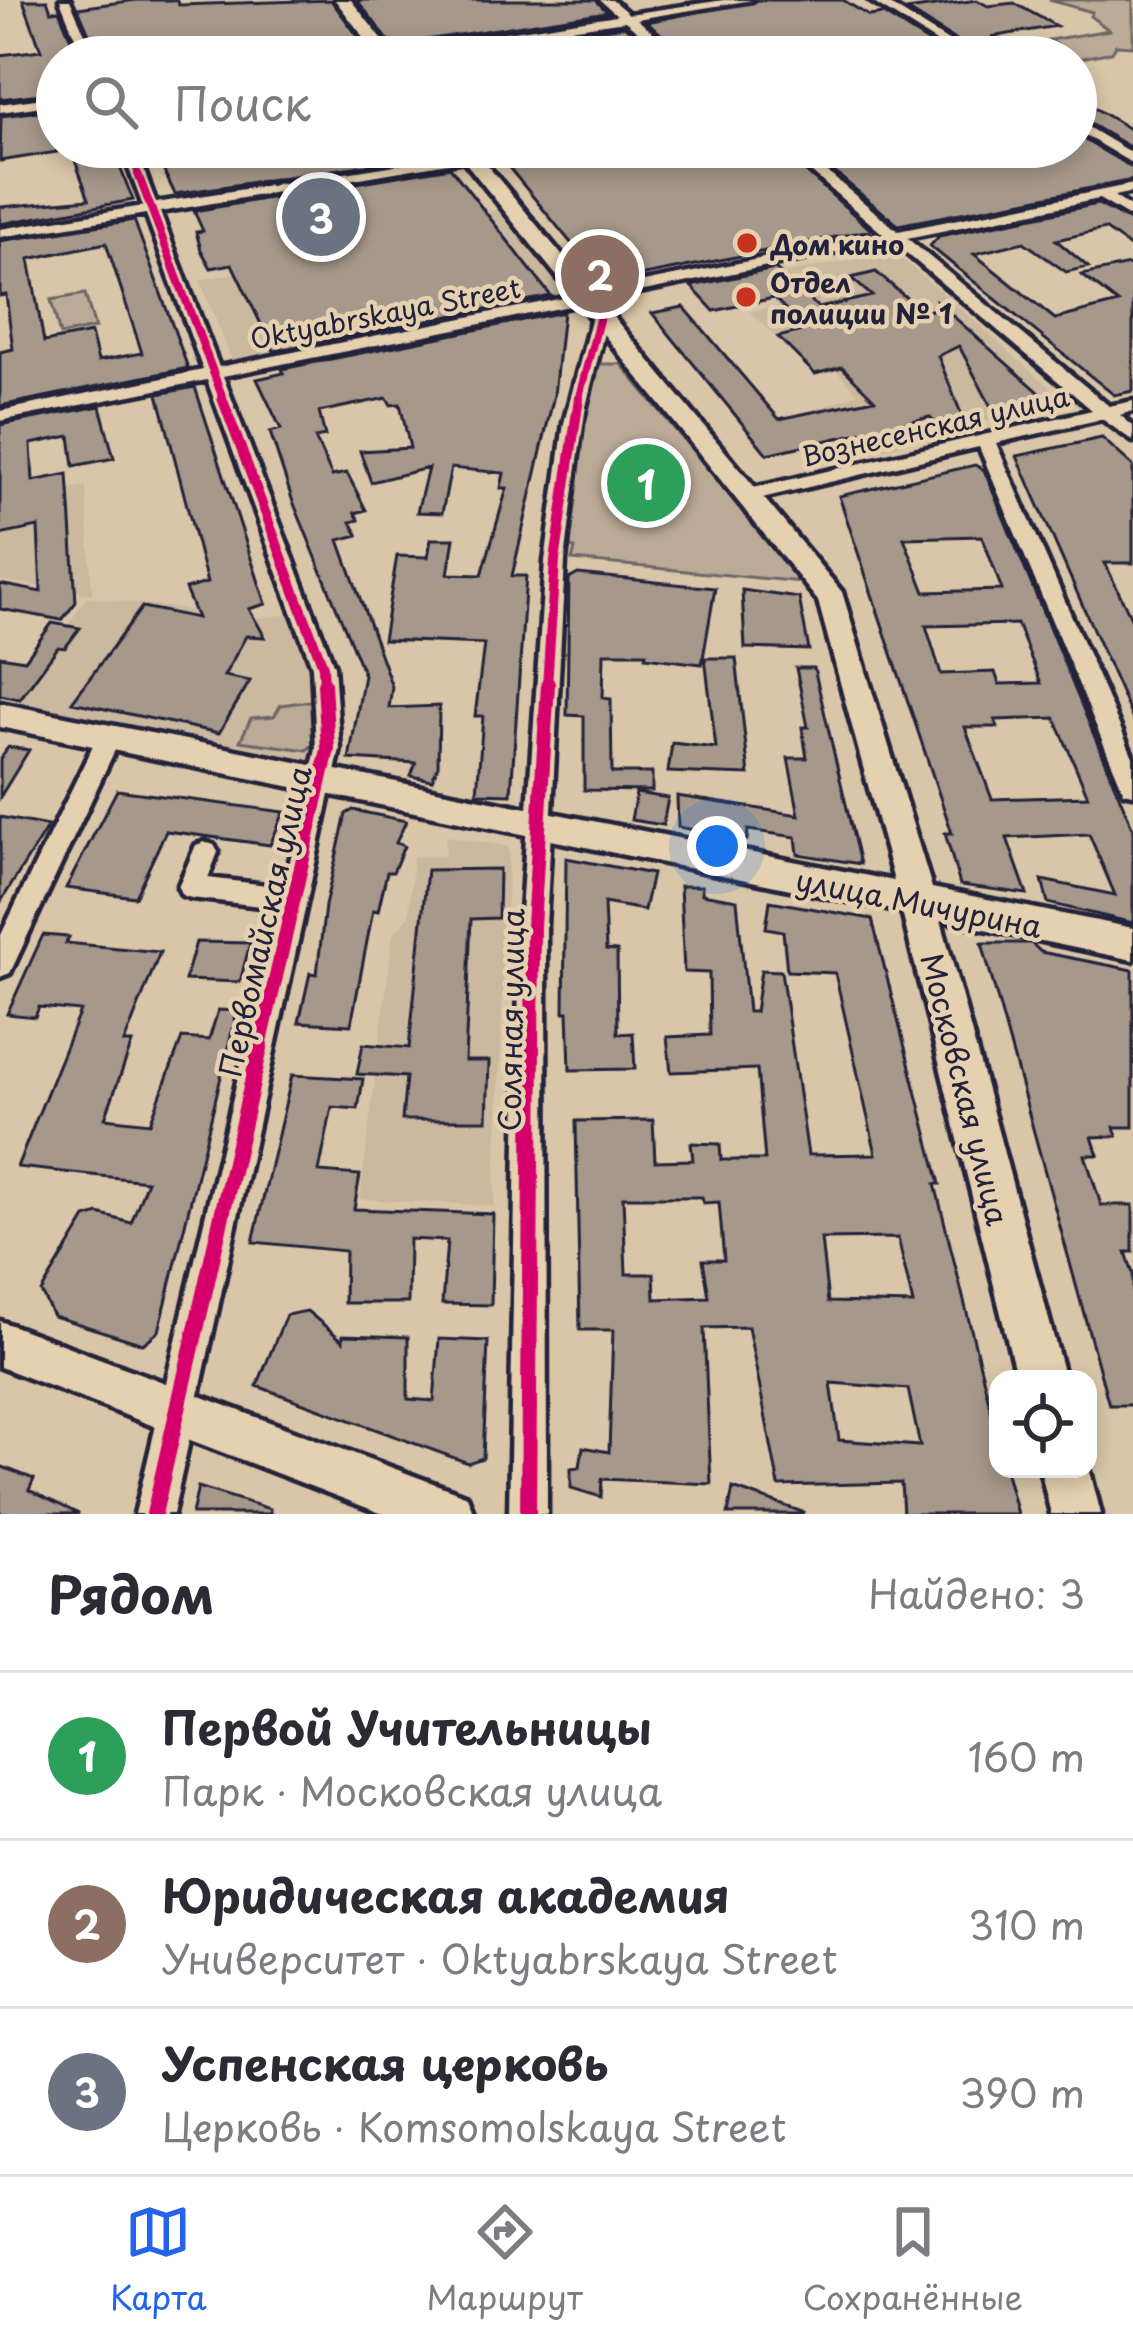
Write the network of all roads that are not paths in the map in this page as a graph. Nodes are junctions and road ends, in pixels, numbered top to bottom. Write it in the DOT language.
graph roads {
  1 [pos="65,0"];
  2 [pos="343,0"];
  3 [pos="605,0"];
  4 [pos="747,0"];
  5 [pos="874,0"];
  6 [pos="627,18"];
  7 [pos="80,36"];
  8 [pos="372,36"];
  9 [pos="510,36"];
  10 [pos="650,36"];
  11 [pos="933,36"];
  12 [pos="36,103"];
  13 [pos="0,108"];
  14 [pos="1097,137"];
  15 [pos="1133,160"];
  16 [pos="137,168"];
  17 [pos="376,168"];
  18 [pos="479,168"];
  19 [pos="814,168"];
  20 [pos="1133,188"];
  21 [pos="1100,193"];
  22 [pos="155,207"];
  23 [pos="1133,215"];
  24 [pos="0,233"];
  25 [pos="898,237"];
  26 [pos="593,308"];
  27 [pos="215,373"];
  28 [pos="1133,406"];
  29 [pos="1107,412"];
  30 [pos="0,416"];
  31 [pos="1133,435"];
  32 [pos="986,441"];
  33 [pos="749,495"];
  34 [pos="0,715"];
  35 [pos="109,736"];
  36 [pos="321,778"];
  37 [pos="1133,785"];
  38 [pos="540,827"];
  39 [pos="206,852"];
  40 [pos="293,899"];
  41 [pos="918,903"];
  42 [pos="1133,944"];
  43 [pos="0,964"];
  44 [pos="0,1344"];
  45 [pos="1039,1370"];
  46 [pos="178,1413"];
  47 [pos="1067,1478"];
  48 [pos="154,1514"];
  49 [pos="449,1514"];
  50 [pos="528,1514"];
  51 [pos="1076,1514"];
  1 -- 7 [label="street"];
  2 -- 8 [label="main road"];
  3 -- 6 [label="street"];
  4 -- 6 [label="street"];
  5 -- 11 [label="street"];
  6 -- 9 [label="street"];
  6 -- 10 [label="street"];
  12 -- 13 [label="street"];
  14 -- 15 [label="street"];
  16 -- 22 [label="street, Первомайская улица"];
  17 -- 22 [label="street"];
  18 -- 26 [label="main road, Московская улица"];
  19 -- 25 [label="street"];
  20 -- 21 [label="street, Oktyabrskaya Street"];
  21 -- 23 [label="street"];
  21 -- 25 [label="street, Oktyabrskaya Street"];
  22 -- 24 [label="street"];
  22 -- 27 [label="street, Первомайская улица"];
  25 -- 26 [label="street, Oktyabrskaya Street"];
  25 -- 29 [label="street"];
  26 -- 27 [label="street, Oktyabrskaya Street"];
  26 -- 33 [label="main road, Московская улица"];
  26 -- 38 [label="street, Соляная улица"];
  27 -- 30 [label="street, Oktyabrskaya Street"];
  27 -- 36 [label="street, Первомайская улица"];
  28 -- 29 [label="street, Вознесенская улица"];
  29 -- 31 [label="street"];
  29 -- 32 [label="street, Вознесенская улица"];
  32 -- 33 [label="street, Вознесенская улица"];
  32 -- 37 [label="street"];
  33 -- 41 [label="main road, Московская улица"];
  34 -- 35 [label="main road, улица Мичурина"];
  35 -- 36 [label="main road, улица Мичурина"];
  35 -- 43 [label="street"];
  36 -- 38 [label="main road, улица Мичурина"];
  36 -- 40 [label="street, Первомайская улица"];
  38 -- 41 [label="main road, улица Мичурина"];
  38 -- 50 [label="street, Соляная улица"];
  39 -- 40 [label="street"];
  40 -- 46 [label="street, Первомайская улица"];
  41 -- 42 [label="main road, улица Мичурина"];
  41 -- 45 [label="main road, Московская улица"];
  44 -- 46 [label="main road"];
  46 -- 48 [label="street, Первомайская улица"];
  46 -- 49 [label="main road"];
  47 -- 51 [label="main road"];
}
